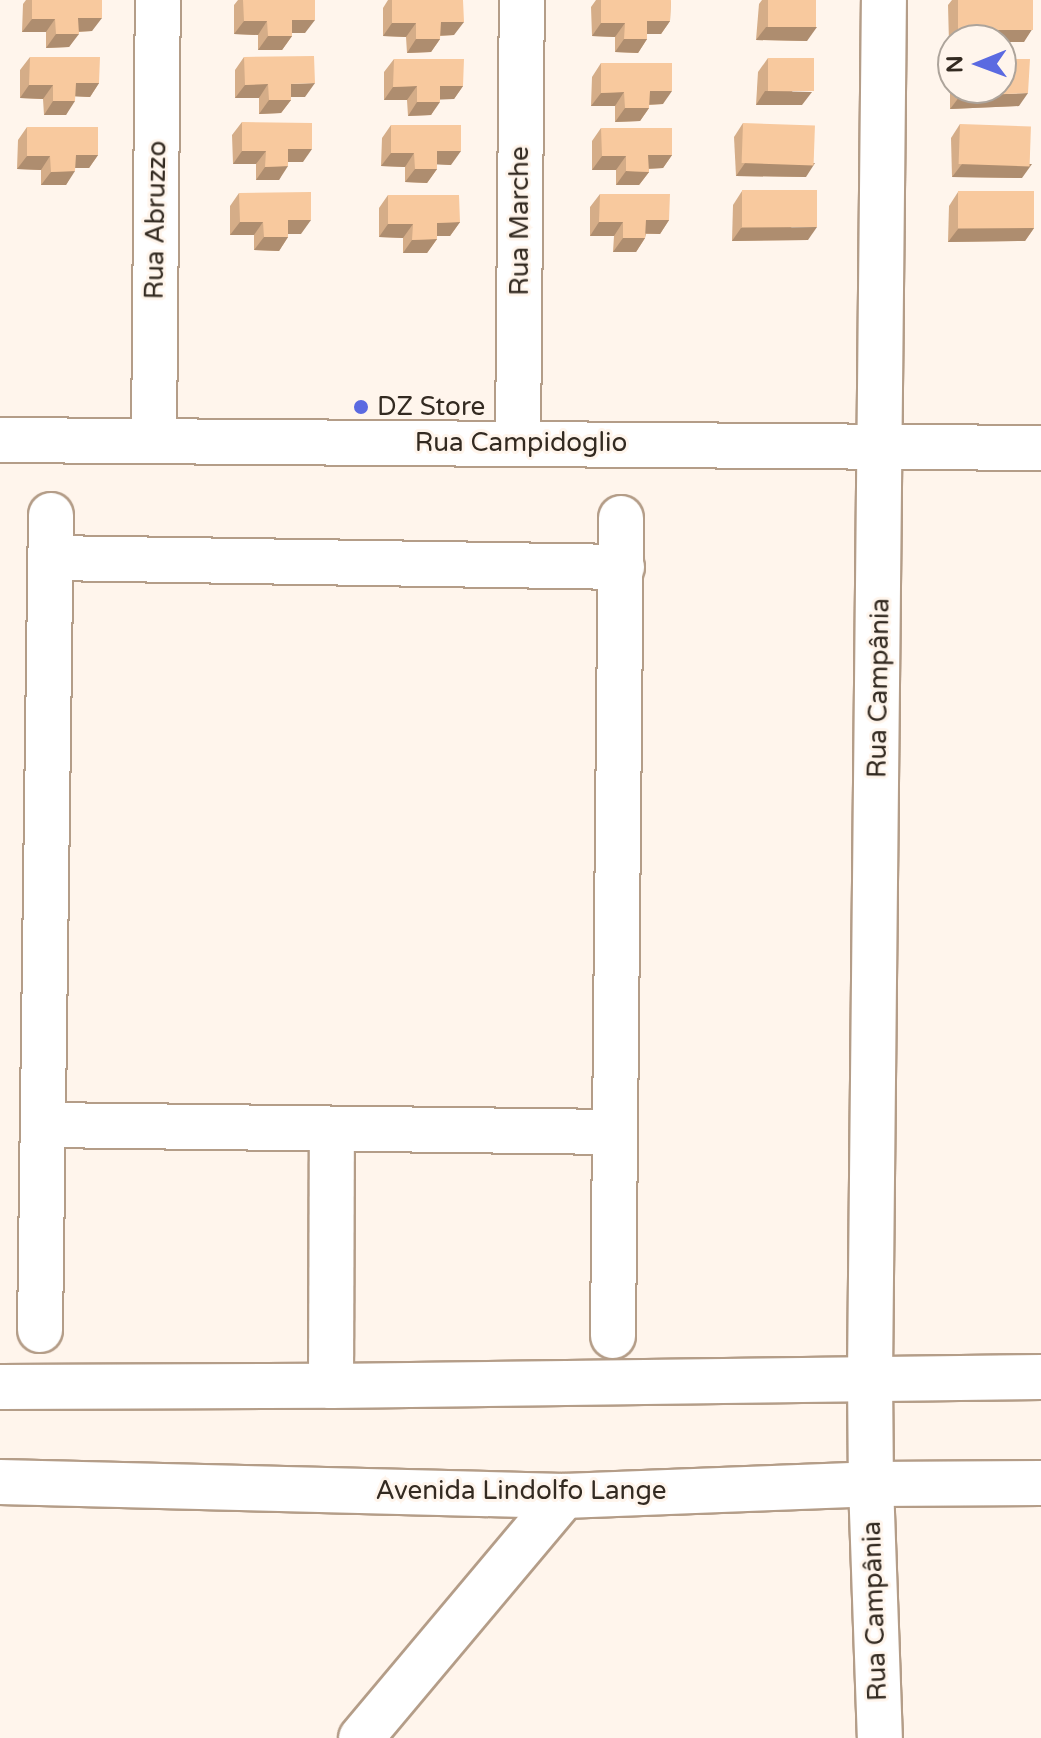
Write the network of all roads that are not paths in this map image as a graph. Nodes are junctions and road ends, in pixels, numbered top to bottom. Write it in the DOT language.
graph roads {
  1 [pos="158,0"];
  2 [pos="522,0"];
  3 [pos="884,0"];
  4 [pos="0,440"];
  5 [pos="154,440"];
  6 [pos="518,442"];
  7 [pos="882,446"];
  8 [pos="1041,448"];
  9 [pos="51,515"];
  10 [pos="621,518"];
  11 [pos="51,558"];
  12 [pos="622,567"];
  13 [pos="43,1125"];
  14 [pos="332,1129"];
  15 [pos="615,1132"];
  16 [pos="40,1330"];
  17 [pos="613,1336"];
  18 [pos="870,1376"];
  19 [pos="1041,1377"];
  20 [pos="331,1386"];
  21 [pos="0,1387"];
  22 [pos="0,1482"];
  23 [pos="1041,1483"];
  24 [pos="871,1484"];
  25 [pos="564,1496"];
  26 [pos="361,1738"];
  27 [pos="880,1738"];
  1 -- 5 [label="street, Rua Abruzzo"];
  2 -- 6 [label="street, Rua Marche"];
  3 -- 7 [label="street, Rua Campânia"];
  4 -- 5 [label="street, Rua Campidoglio"];
  5 -- 6 [label="street, Rua Campidoglio"];
  6 -- 7 [label="street, Rua Campidoglio"];
  7 -- 8 [label="street, Rua Campidoglio"];
  7 -- 18 [label="street, Rua Campânia"];
  9 -- 11 [label="street"];
  10 -- 12 [label="street"];
  11 -- 12 [label="street"];
  11 -- 13 [label="street"];
  12 -- 15 [label="street"];
  13 -- 14 [label="street"];
  13 -- 16 [label="street"];
  14 -- 15 [label="street"];
  14 -- 20 [label="street"];
  15 -- 17 [label="street"];
  18 -- 19 [label="street"];
  18 -- 20 [label="street"];
  18 -- 24 [label="street, Rua Campânia"];
  20 -- 21 [label="street"];
  22 -- 25 [label="street, Avenida Lindolfo Lange"];
  23 -- 24 [label="street, Avenida Lindolfo Lange"];
  24 -- 25 [label="street, Avenida Lindolfo Lange"];
  24 -- 27 [label="street, Rua Campânia"];
  25 -- 26 [label="street"];
}
